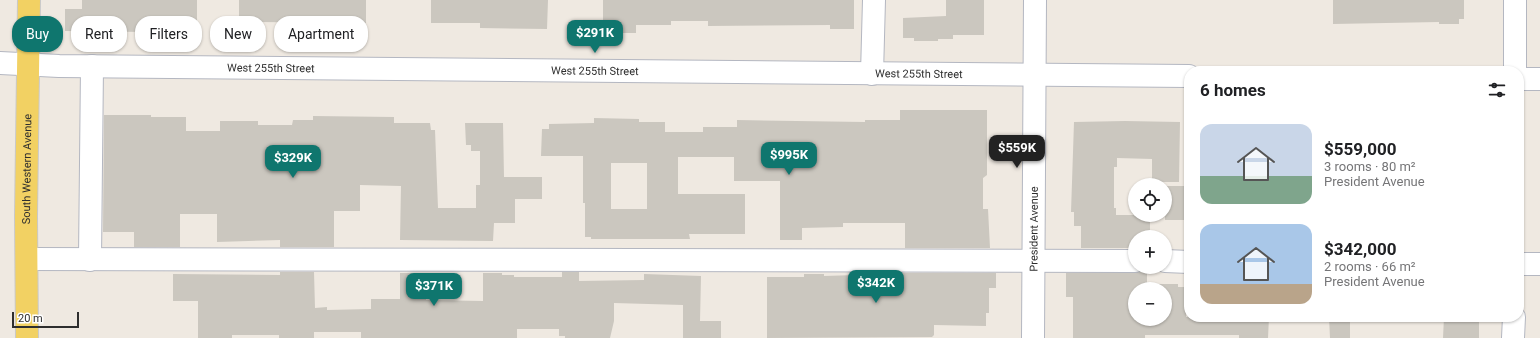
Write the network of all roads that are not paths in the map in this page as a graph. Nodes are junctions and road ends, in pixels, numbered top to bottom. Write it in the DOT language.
graph roads {
  1 [pos="29,0"];
  2 [pos="874,0"];
  3 [pos="1035,0"];
  4 [pos="1515,0"];
  5 [pos="0,63"];
  6 [pos="29,66"];
  7 [pos="92,66"];
  8 [pos="1516,66"];
  9 [pos="872,74"];
  10 [pos="1034,75"];
  11 [pos="1184,76"];
  12 [pos="1540,78"];
  13 [pos="1524,79"];
  14 [pos="28,259"];
  15 [pos="90,260"];
  16 [pos="1034,260"];
  17 [pos="1128,261"];
  18 [pos="1172,261"];
  19 [pos="1184,262"];
  20 [pos="1524,264"];
  21 [pos="1540,264"];
  22 [pos="1514,322"];
  23 [pos="27,338"];
  24 [pos="1033,338"];
  25 [pos="1514,338"];
  1 -- 6 [label="main road, South Western Avenue"];
  2 -- 9 [label="street"];
  3 -- 10 [label="street, President Avenue"];
  4 -- 8 [label="street"];
  5 -- 6 [label="street, West 255th Street"];
  6 -- 7 [label="street, West 255th Street"];
  6 -- 14 [label="main road, South Western Avenue"];
  7 -- 9 [label="street, West 255th Street"];
  7 -- 15 [label="street"];
  9 -- 10 [label="street, West 255th Street"];
  10 -- 11 [label="street, West 255th Street"];
  10 -- 16 [label="street, President Avenue"];
  12 -- 13 [label="street"];
  14 -- 15 [label="street"];
  14 -- 23 [label="main road, South Western Avenue"];
  15 -- 16 [label="street"];
  16 -- 17 [label="street"];
  16 -- 24 [label="street, President Avenue"];
  18 -- 19 [label="street"];
  20 -- 21 [label="street"];
  22 -- 25 [label="street"];
}
